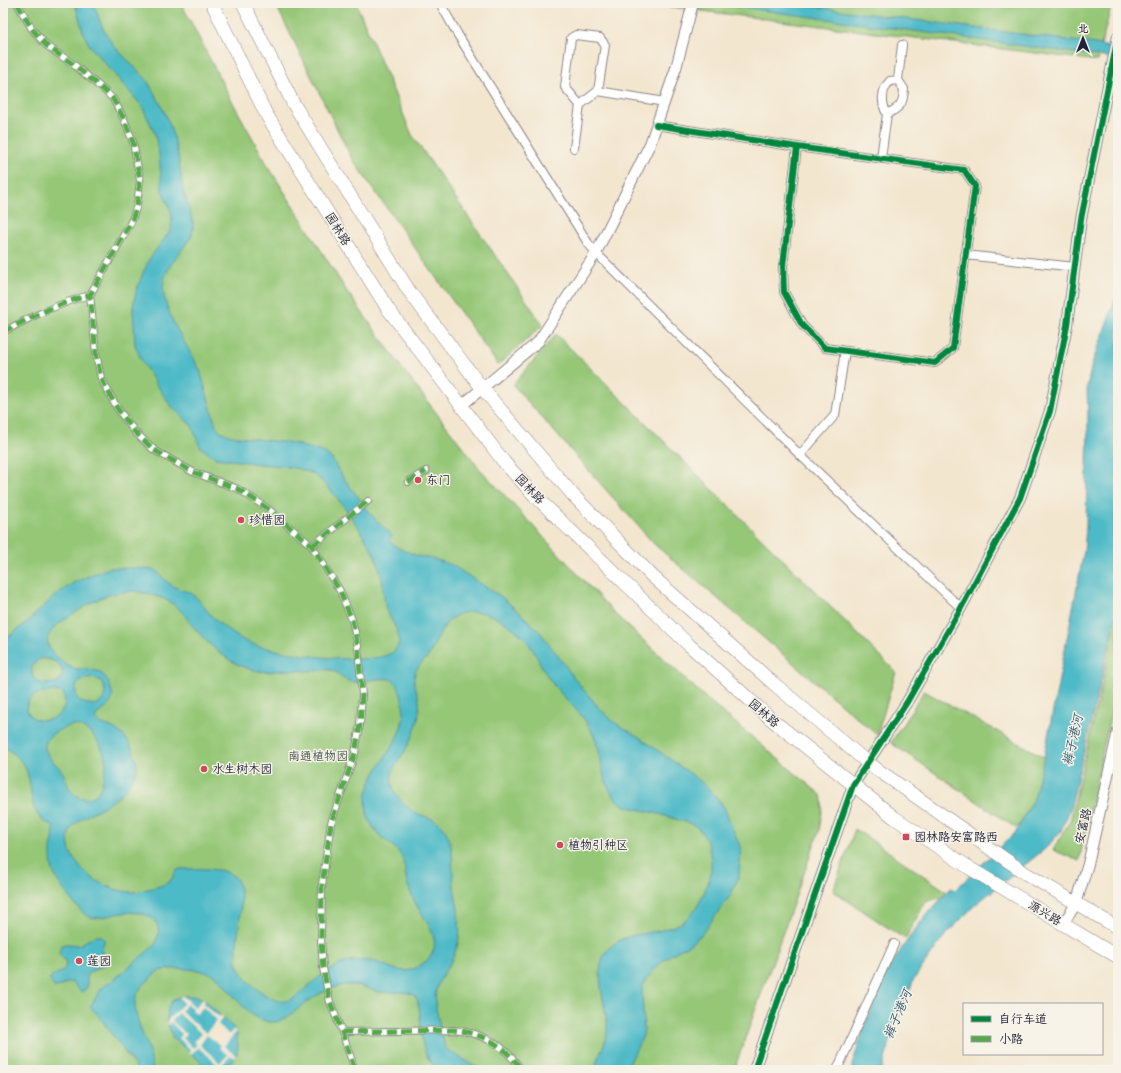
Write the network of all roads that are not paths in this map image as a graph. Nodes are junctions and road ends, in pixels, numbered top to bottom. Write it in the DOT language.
graph roads {
  1 [pos="17,3"];
  2 [pos="212,3"];
  3 [pos="243,3"];
  4 [pos="440,3"];
  5 [pos="693,4"];
  6 [pos="1117,40"];
  7 [pos="902,45"];
  8 [pos="898,80"];
  9 [pos="598,90"];
  10 [pos="664,102"];
  11 [pos="580,105"];
  12 [pos="886,114"];
  13 [pos="656,125"];
  14 [pos="797,147"];
  15 [pos="574,148"];
  16 [pos="881,158"];
  17 [pos="596,252"];
  18 [pos="965,255"];
  19 [pos="1075,268"];
  20 [pos="90,295"];
  21 [pos="3,332"];
  22 [pos="846,350"];
  23 [pos="482,388"];
  24 [pos="461,406"];
  25 [pos="800,455"];
  26 [pos="426,471"];
  27 [pos="408,482"];
  28 [pos="366,502"];
  29 [pos="312,546"];
  30 [pos="961,608"];
  31 [pos="1118,731"];
  32 [pos="868,763"];
  33 [pos="854,785"];
  34 [pos="971,868"];
  35 [pos="1076,904"];
  36 [pos="1063,924"];
  37 [pos="1118,928"];
  38 [pos="894,944"];
  39 [pos="1118,957"];
  40 [pos="342,1032"];
  41 [pos="355,1070"];
  42 [pos="521,1070"];
  43 [pos="754,1070"];
  44 [pos="837,1070"];
  1 -- 20 [label="street"];
  2 -- 24 [label="main road, 园林路"];
  3 -- 23 [label="main road"];
  4 -- 17 [label="street"];
  5 -- 10 [label="street"];
  6 -- 19 [label="street"];
  7 -- 8 [label="street"];
  8 -- 12 [label="street"];
  8 -- 12 [label="street"];
  9 -- 10 [label="street"];
  9 -- 11 [label="street"];
  9 -- 11 [label="street"];
  10 -- 13 [label="street"];
  11 -- 15 [label="street"];
  12 -- 16 [label="street"];
  13 -- 14 [label="street"];
  13 -- 17 [label="street"];
  14 -- 16 [label="street"];
  14 -- 22 [label="street"];
  16 -- 18 [label="street"];
  17 -- 23 [label="street"];
  17 -- 25 [label="street"];
  18 -- 19 [label="street"];
  18 -- 22 [label="street"];
  19 -- 30 [label="street"];
  20 -- 21 [label="street"];
  20 -- 29 [label="street"];
  22 -- 25 [label="street"];
  23 -- 24 [label="street"];
  23 -- 32 [label="main road"];
  24 -- 33 [label="main road, 园林路"];
  25 -- 30 [label="street"];
  26 -- 27 [label="street"];
  28 -- 29 [label="street"];
  29 -- 40 [label="street"];
  30 -- 32 [label="street"];
  31 -- 35 [label="street, 安富路"];
  32 -- 33 [label="street"];
  32 -- 35 [label="main road, 源兴路"];
  33 -- 34 [label="main road, 园林路"];
  33 -- 43 [label="street"];
  34 -- 36 [label="main road, 源兴路"];
  35 -- 36 [label="street, 安富路"];
  35 -- 37 [label="main road, 源兴路"];
  36 -- 39 [label="main road, 源兴路"];
  38 -- 44 [label="street"];
  40 -- 41 [label="street"];
  40 -- 42 [label="street"];
}
